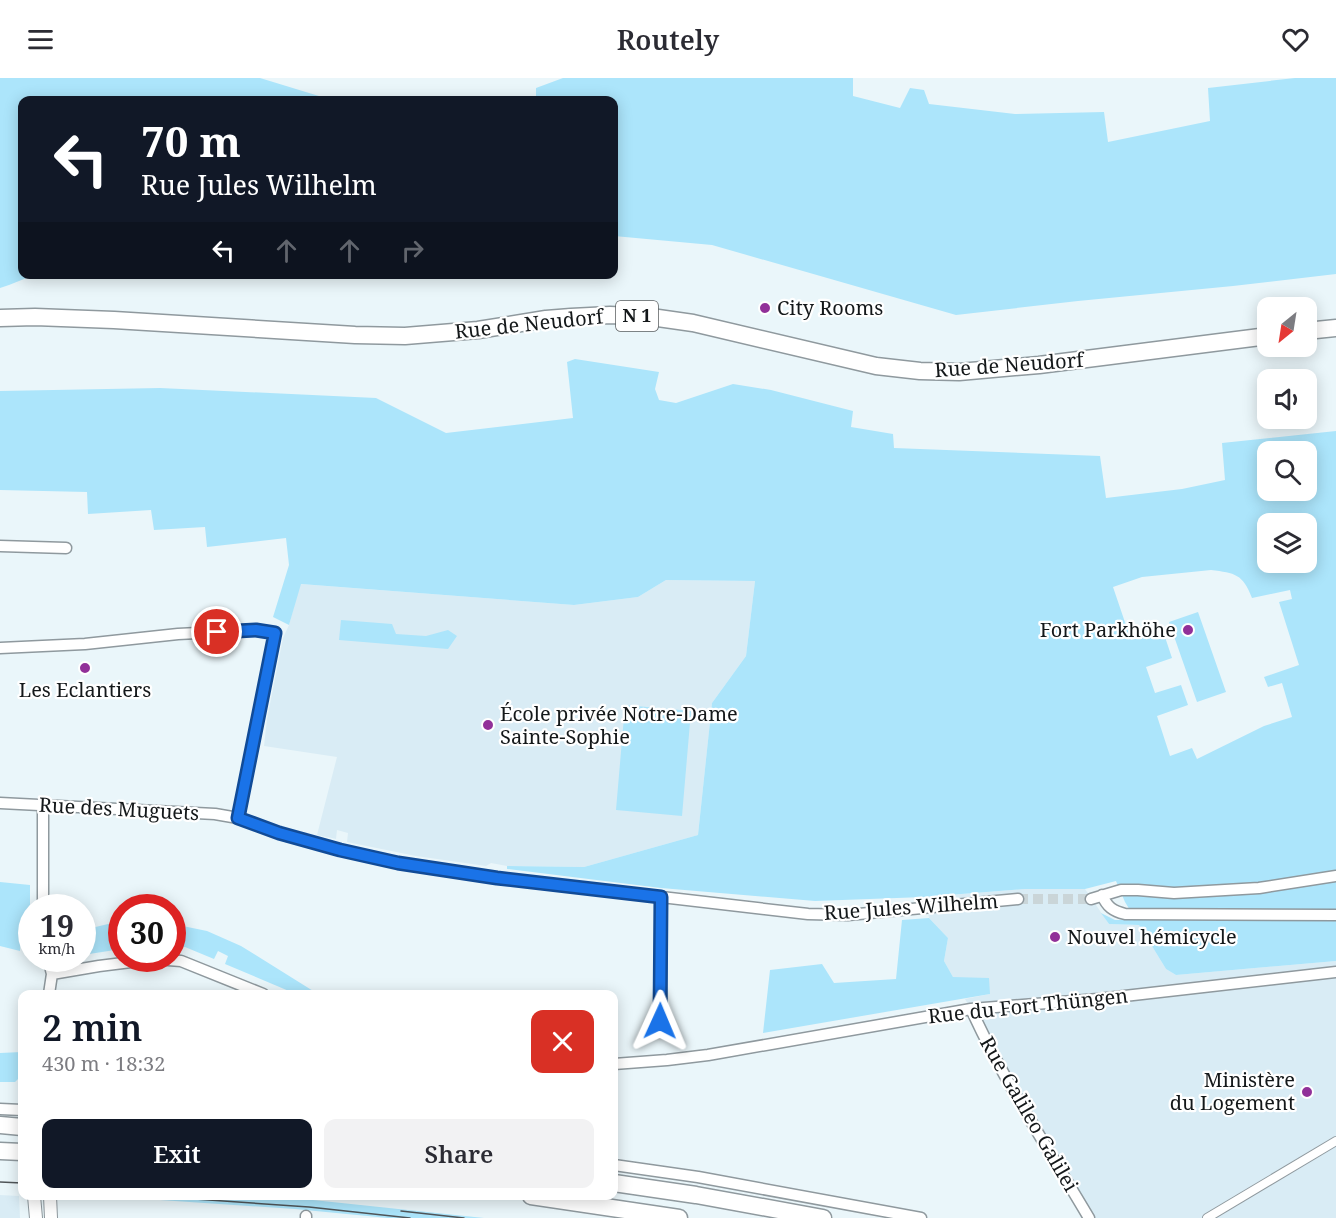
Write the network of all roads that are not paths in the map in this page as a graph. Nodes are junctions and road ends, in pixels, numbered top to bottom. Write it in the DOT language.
graph roads {
  1 [pos="0,318"];
  2 [pos="1336,328"];
  3 [pos="1317,330"];
  4 [pos="1257,337"];
  5 [pos="0,546"];
  6 [pos="66,548"];
  7 [pos="0,648"];
  8 [pos="0,804"];
  9 [pos="44,806"];
  10 [pos="238,818"];
  11 [pos="1336,876"];
  12 [pos="43,894"];
  13 [pos="661,897"];
  14 [pos="1018,899"];
  15 [pos="1336,915"];
  16 [pos="1336,972"];
  17 [pos="52,974"];
  18 [pos="50,990"];
  19 [pos="253,990"];
  20 [pos="971,1009"];
  21 [pos="660,1021"];
  22 [pos="618,1064"];
  23 [pos="0,1108"];
  24 [pos="18,1110"];
  25 [pos="0,1125"];
  26 [pos="18,1127"];
  27 [pos="1336,1141"];
  28 [pos="0,1151"];
  29 [pos="18,1152"];
  30 [pos="618,1166"];
  31 [pos="698,1177"];
  32 [pos="618,1184"];
  33 [pos="696,1195"];
  34 [pos="34,1200"];
  35 [pos="50,1200"];
  36 [pos="554,1200"];
  37 [pos="634,1214"];
  38 [pos="36,1218"];
  39 [pos="51,1218"];
  40 [pos="679,1218"];
  41 [pos="823,1218"];
  42 [pos="921,1218"];
  43 [pos="1089,1218"];
  44 [pos="1207,1218"];
  1 -- 4 [label="main road, Rue de Neudorf / N 1"];
  2 -- 3 [label="main road"];
  5 -- 6 [label="street"];
  7 -- 10 [label="street"];
  8 -- 9 [label="street, Rue des Muguets"];
  9 -- 10 [label="street, Rue des Muguets"];
  9 -- 12 [label="street"];
  10 -- 13 [label="street, Rue Jules Wilhelm"];
  11 -- 15 [label="street"];
  13 -- 14 [label="street, Rue Jules Wilhelm"];
  13 -- 21 [label="street"];
  16 -- 20 [label="street, Rue du Fort Thüngen"];
  17 -- 18 [label="street"];
  17 -- 19 [label="street"];
  20 -- 22 [label="street, Rue du Fort Thüngen"];
  20 -- 43 [label="street, Rue Galileo Galilei"];
  23 -- 24 [label="street"];
  25 -- 26 [label="main road"];
  27 -- 44 [label="street"];
  28 -- 29 [label="main road"];
  30 -- 31 [label="street"];
  31 -- 33 [label="street"];
  31 -- 42 [label="street"];
  32 -- 33 [label="main road"];
  33 -- 41 [label="main road"];
  34 -- 38 [label="street"];
  35 -- 39 [label="street"];
  36 -- 37 [label="main road"];
  37 -- 40 [label="main road"];
}
